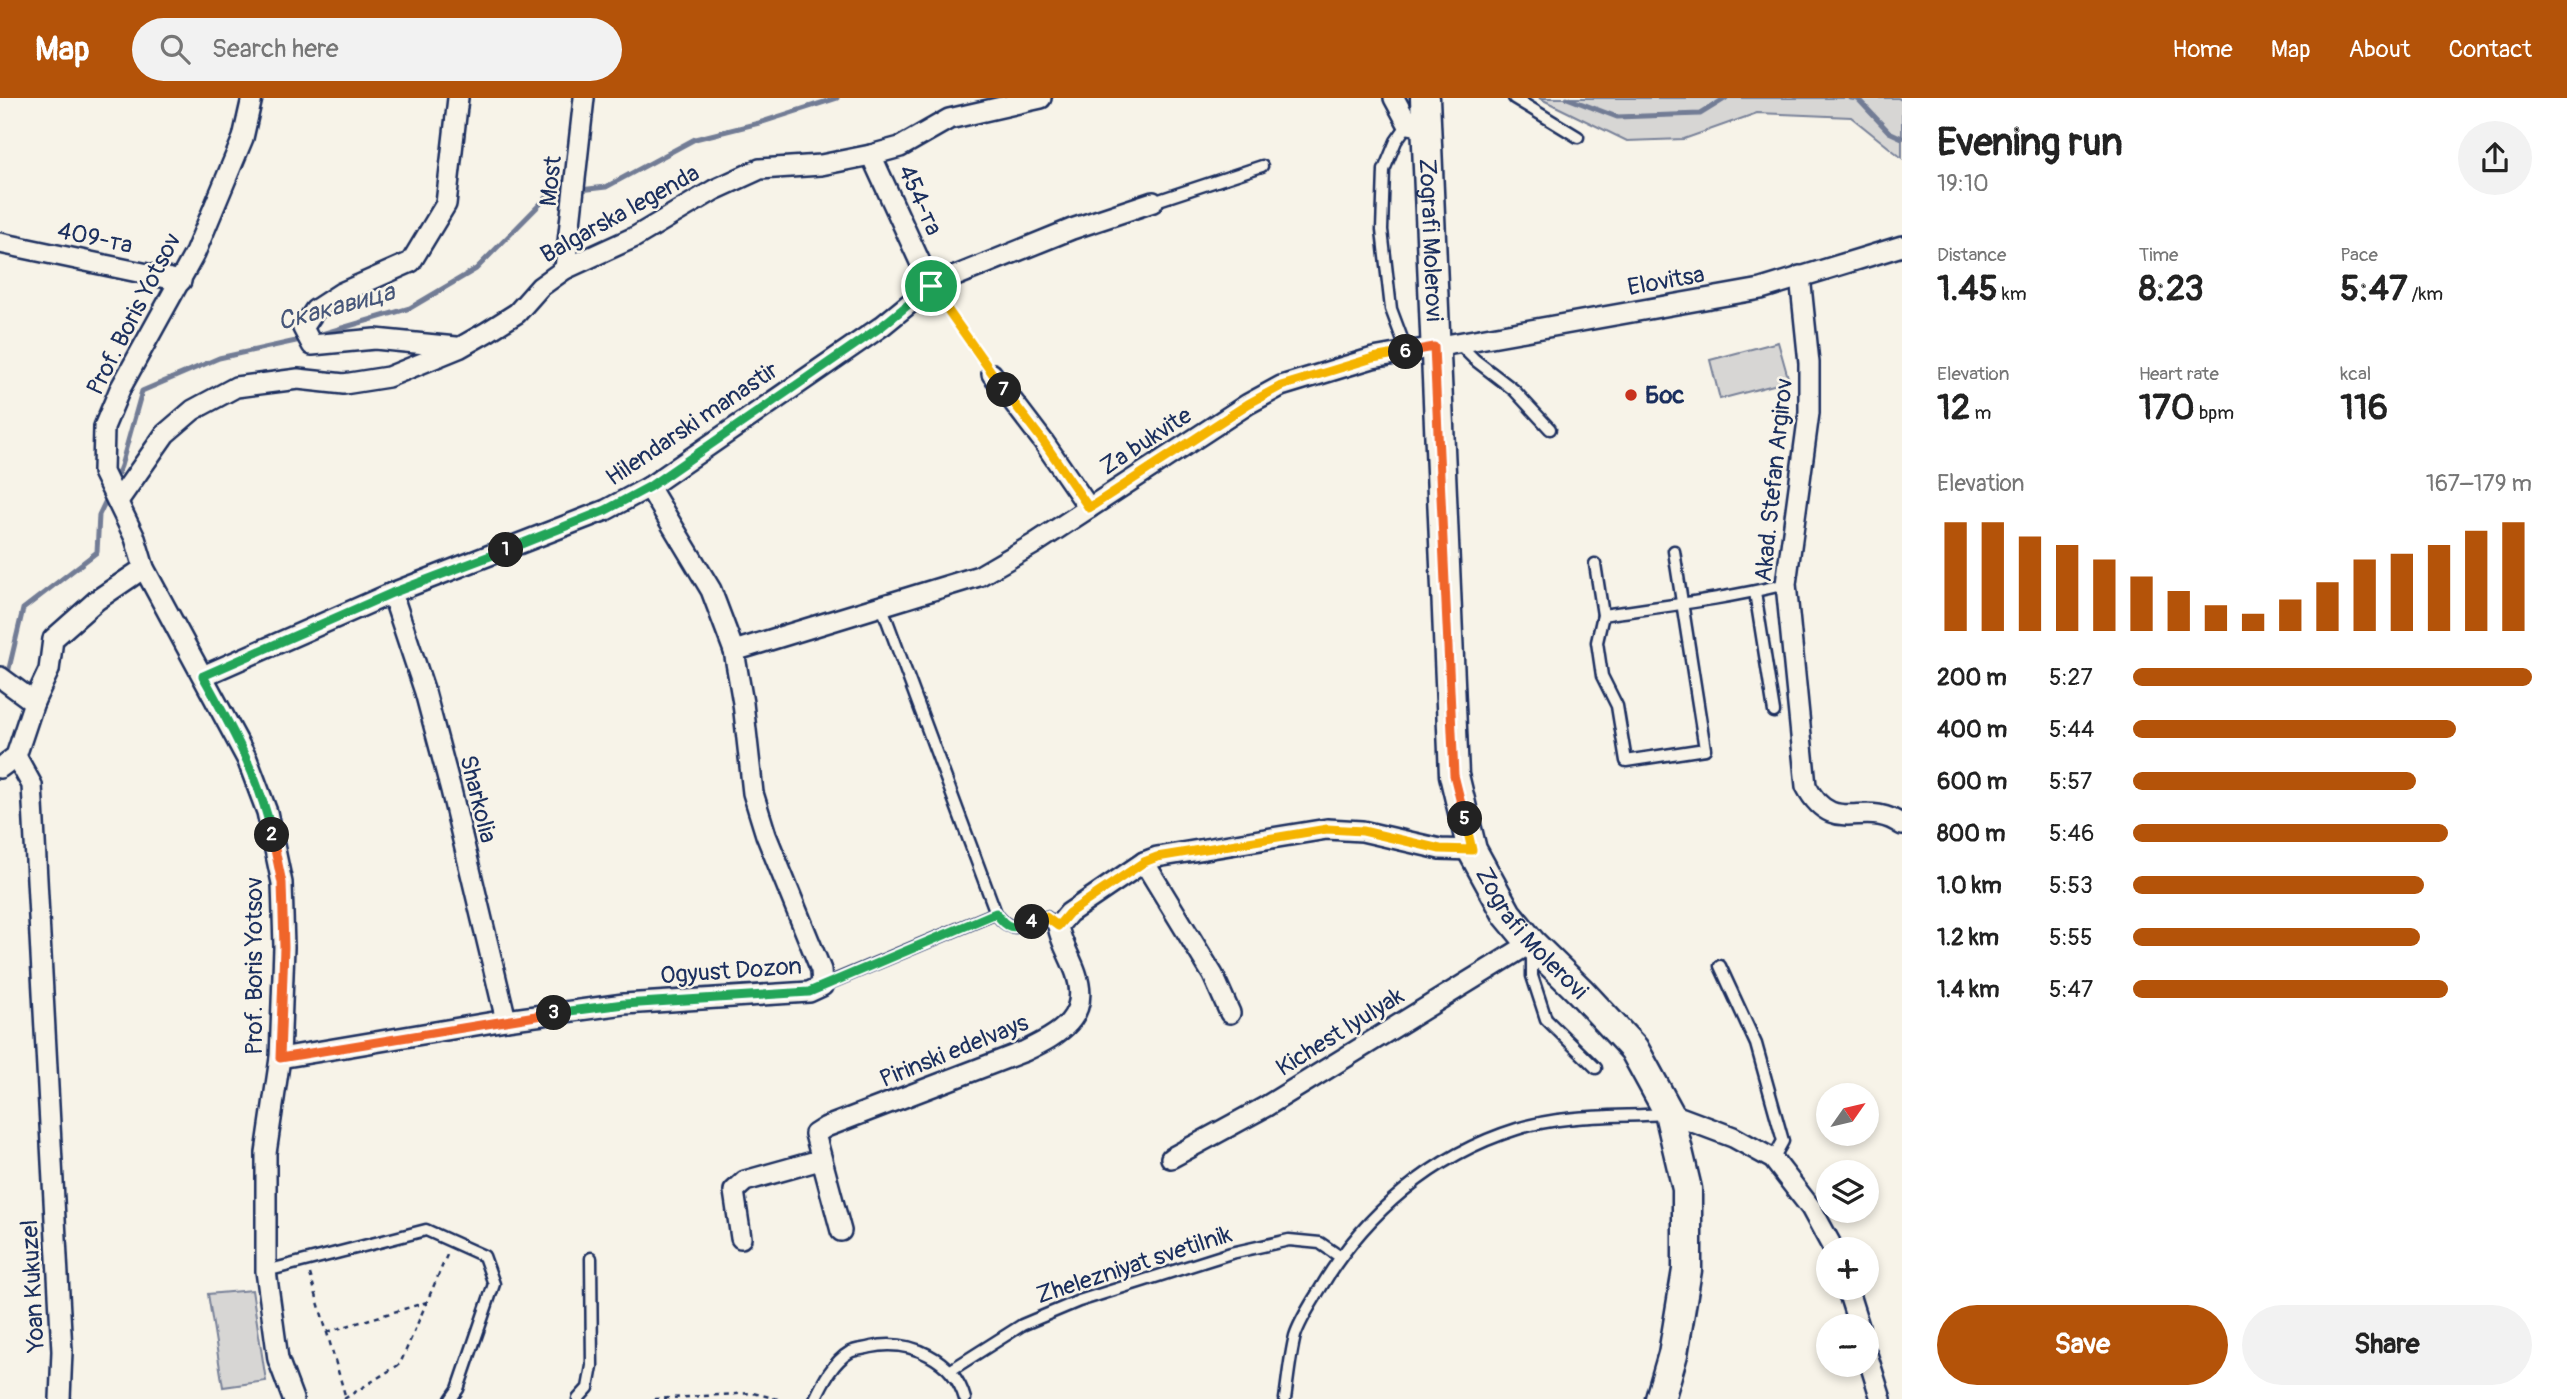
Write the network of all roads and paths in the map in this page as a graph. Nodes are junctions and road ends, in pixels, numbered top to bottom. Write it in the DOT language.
graph roads {
  1 [pos="252,98"];
  2 [pos="458,98"];
  3 [pos="584,98"];
  4 [pos="1041,98"];
  5 [pos="1394,98"];
  6 [pos="1425,98"];
  7 [pos="1514,98"];
  8 [pos="1417,125"];
  9 [pos="1578,137"];
  10 [pos="871,155"];
  11 [pos="1262,166"];
  12 [pos="1153,202"];
  13 [pos="0,243"];
  14 [pos="1902,246"];
  15 [pos="565,269"];
  16 [pos="1800,276"];
  17 [pos="181,281"];
  18 [pos="931,286"];
  19 [pos="1433,347"];
  20 [pos="459,348"];
  21 [pos="992,374"];
  22 [pos="1550,429"];
  23 [pos="649,487"];
  24 [pos="118,501"];
  25 [pos="1089,508"];
  26 [pos="1674,551"];
  27 [pos="1595,564"];
  28 [pos="144,569"];
  29 [pos="1786,584"];
  30 [pos="1755,592"];
  31 [pos="392,593"];
  32 [pos="1682,603"];
  33 [pos="882,607"];
  34 [pos="1603,615"];
  35 [pos="734,651"];
  36 [pos="203,676"];
  37 [pos="0,677"];
  38 [pos="34,702"];
  39 [pos="1774,712"];
  40 [pos="16,756"];
  41 [pos="0,768"];
  42 [pos="1902,825"];
  43 [pos="1472,850"];
  44 [pos="1144,862"];
  45 [pos="996,913"];
  46 [pos="1058,926"];
  47 [pos="1532,944"];
  48 [pos="1720,966"];
  49 [pos="822,986"];
  50 [pos="1230,1013"];
  51 [pos="506,1020"];
  52 [pos="280,1058"];
  53 [pos="1596,1068"];
  54 [pos="1669,1113"];
  55 [pos="1171,1158"];
  56 [pos="1773,1159"];
  57 [pos="820,1160"];
  58 [pos="841,1231"];
  59 [pos="1827,1237"];
  60 [pos="741,1238"];
  61 [pos="453,1242"];
  62 [pos="1339,1256"];
  63 [pos="591,1258"];
  64 [pos="306,1261"];
  65 [pos="266,1271"];
  66 [pos="427,1301"];
  67 [pos="327,1332"];
  68 [pos="951,1370"];
  69 [pos="1874,1377"];
  70 [pos="345,1398"];
  71 [pos="60,1399"];
  72 [pos="293,1399"];
  73 [pos="450,1399"];
  74 [pos="578,1399"];
  75 [pos="654,1399"];
  76 [pos="778,1399"];
  77 [pos="814,1399"];
  78 [pos="965,1399"];
  79 [pos="1285,1399"];
  80 [pos="1660,1399"];
  81 [pos="1881,1399"];
  1 -- 17 [label="street, Prof. Boris Yotsov"];
  2 -- 20 [label="street"];
  3 -- 15 [label="street, Most"];
  4 -- 10 [label="street, Balgarska legenda"];
  5 -- 8 [label="street"];
  6 -- 8 [label="street, Zografi Molerovi"];
  7 -- 9 [label="lane"];
  8 -- 19 [label="street, Zografi Molerovi"];
  8 -- 19 [label="lane"];
  10 -- 15 [label="street, Balgarska legenda"];
  10 -- 18 [label="street, 454-та"];
  11 -- 12 [label="lane"];
  12 -- 18 [label="street, Hilendarski manastir"];
  13 -- 17 [label="street, 409-та"];
  14 -- 16 [label="street, Elovitsa"];
  15 -- 20 [label="street, Balgarska legenda"];
  16 -- 19 [label="street, Elovitsa"];
  16 -- 29 [label="street, Akad. Stefan Argirov"];
  17 -- 24 [label="street, Prof. Boris Yotsov"];
  18 -- 21 [label="path"];
  18 -- 23 [label="street, Hilendarski manastir"];
  19 -- 22 [label="lane"];
  19 -- 25 [label="street, Za bukvite"];
  19 -- 43 [label="street, Zografi Molerovi"];
  20 -- 24 [label="street, Balgarska legenda"];
  21 -- 25 [label="street"];
  23 -- 31 [label="street, Hilendarski manastir"];
  23 -- 35 [label="street, Ogyust Dozon"];
  24 -- 28 [label="street, Prof. Boris Yotsov"];
  25 -- 33 [label="street, Za bukvite"];
  26 -- 32 [label="lane"];
  27 -- 34 [label="lane"];
  28 -- 36 [label="street, Prof. Boris Yotsov"];
  28 -- 38 [label="street"];
  29 -- 30 [label="lane"];
  29 -- 42 [label="street, Akad. Stefan Argirov"];
  30 -- 32 [label="lane"];
  30 -- 39 [label="lane"];
  31 -- 36 [label="street, Hilendarski manastir"];
  31 -- 51 [label="street, Sharkolia"];
  32 -- 34 [label="lane"];
  32 -- 34 [label="lane"];
  33 -- 35 [label="street, Za bukvite"];
  33 -- 45 [label="lane"];
  35 -- 49 [label="street, Ogyust Dozon"];
  36 -- 52 [label="street, Prof. Boris Yotsov"];
  37 -- 38 [label="street"];
  38 -- 40 [label="street"];
  40 -- 41 [label="street"];
  40 -- 71 [label="street, Yoan Kukuzel"];
  43 -- 44 [label="street"];
  43 -- 47 [label="street, Zografi Molerovi"];
  44 -- 46 [label="street"];
  44 -- 50 [label="street"];
  45 -- 46 [label="lane"];
  45 -- 49 [label="lane"];
  46 -- 57 [label="street, Pirinski edelvays"];
  47 -- 53 [label="lane"];
  47 -- 54 [label="street, Zografi Molerovi"];
  47 -- 55 [label="street, Kichest lyulyak"];
  48 -- 56 [label="lane"];
  49 -- 51 [label="street, Ogyust Dozon"];
  51 -- 52 [label="street, Ogyust Dozon"];
  52 -- 65 [label="street, Prof. Boris Yotsov"];
  54 -- 56 [label="street"];
  54 -- 62 [label="lane"];
  54 -- 80 [label="street, Zografi Molerovi"];
  56 -- 59 [label="street"];
  57 -- 58 [label="street"];
  57 -- 60 [label="street"];
  61 -- 64 [label="lane"];
  61 -- 66 [label="path"];
  61 -- 73 [label="lane"];
  62 -- 68 [label="lane, Zhelezniyat svetilnik"];
  62 -- 79 [label="lane"];
  63 -- 74 [label="lane"];
  64 -- 65 [label="lane"];
  64 -- 67 [label="path"];
  65 -- 72 [label="street, Prof. Boris Yotsov"];
  66 -- 67 [label="path"];
  66 -- 70 [label="path"];
  67 -- 70 [label="path"];
  68 -- 77 [label="lane"];
  68 -- 78 [label="lane"];
  69 -- 81 [label="street"];
  75 -- 76 [label="path"];
}
